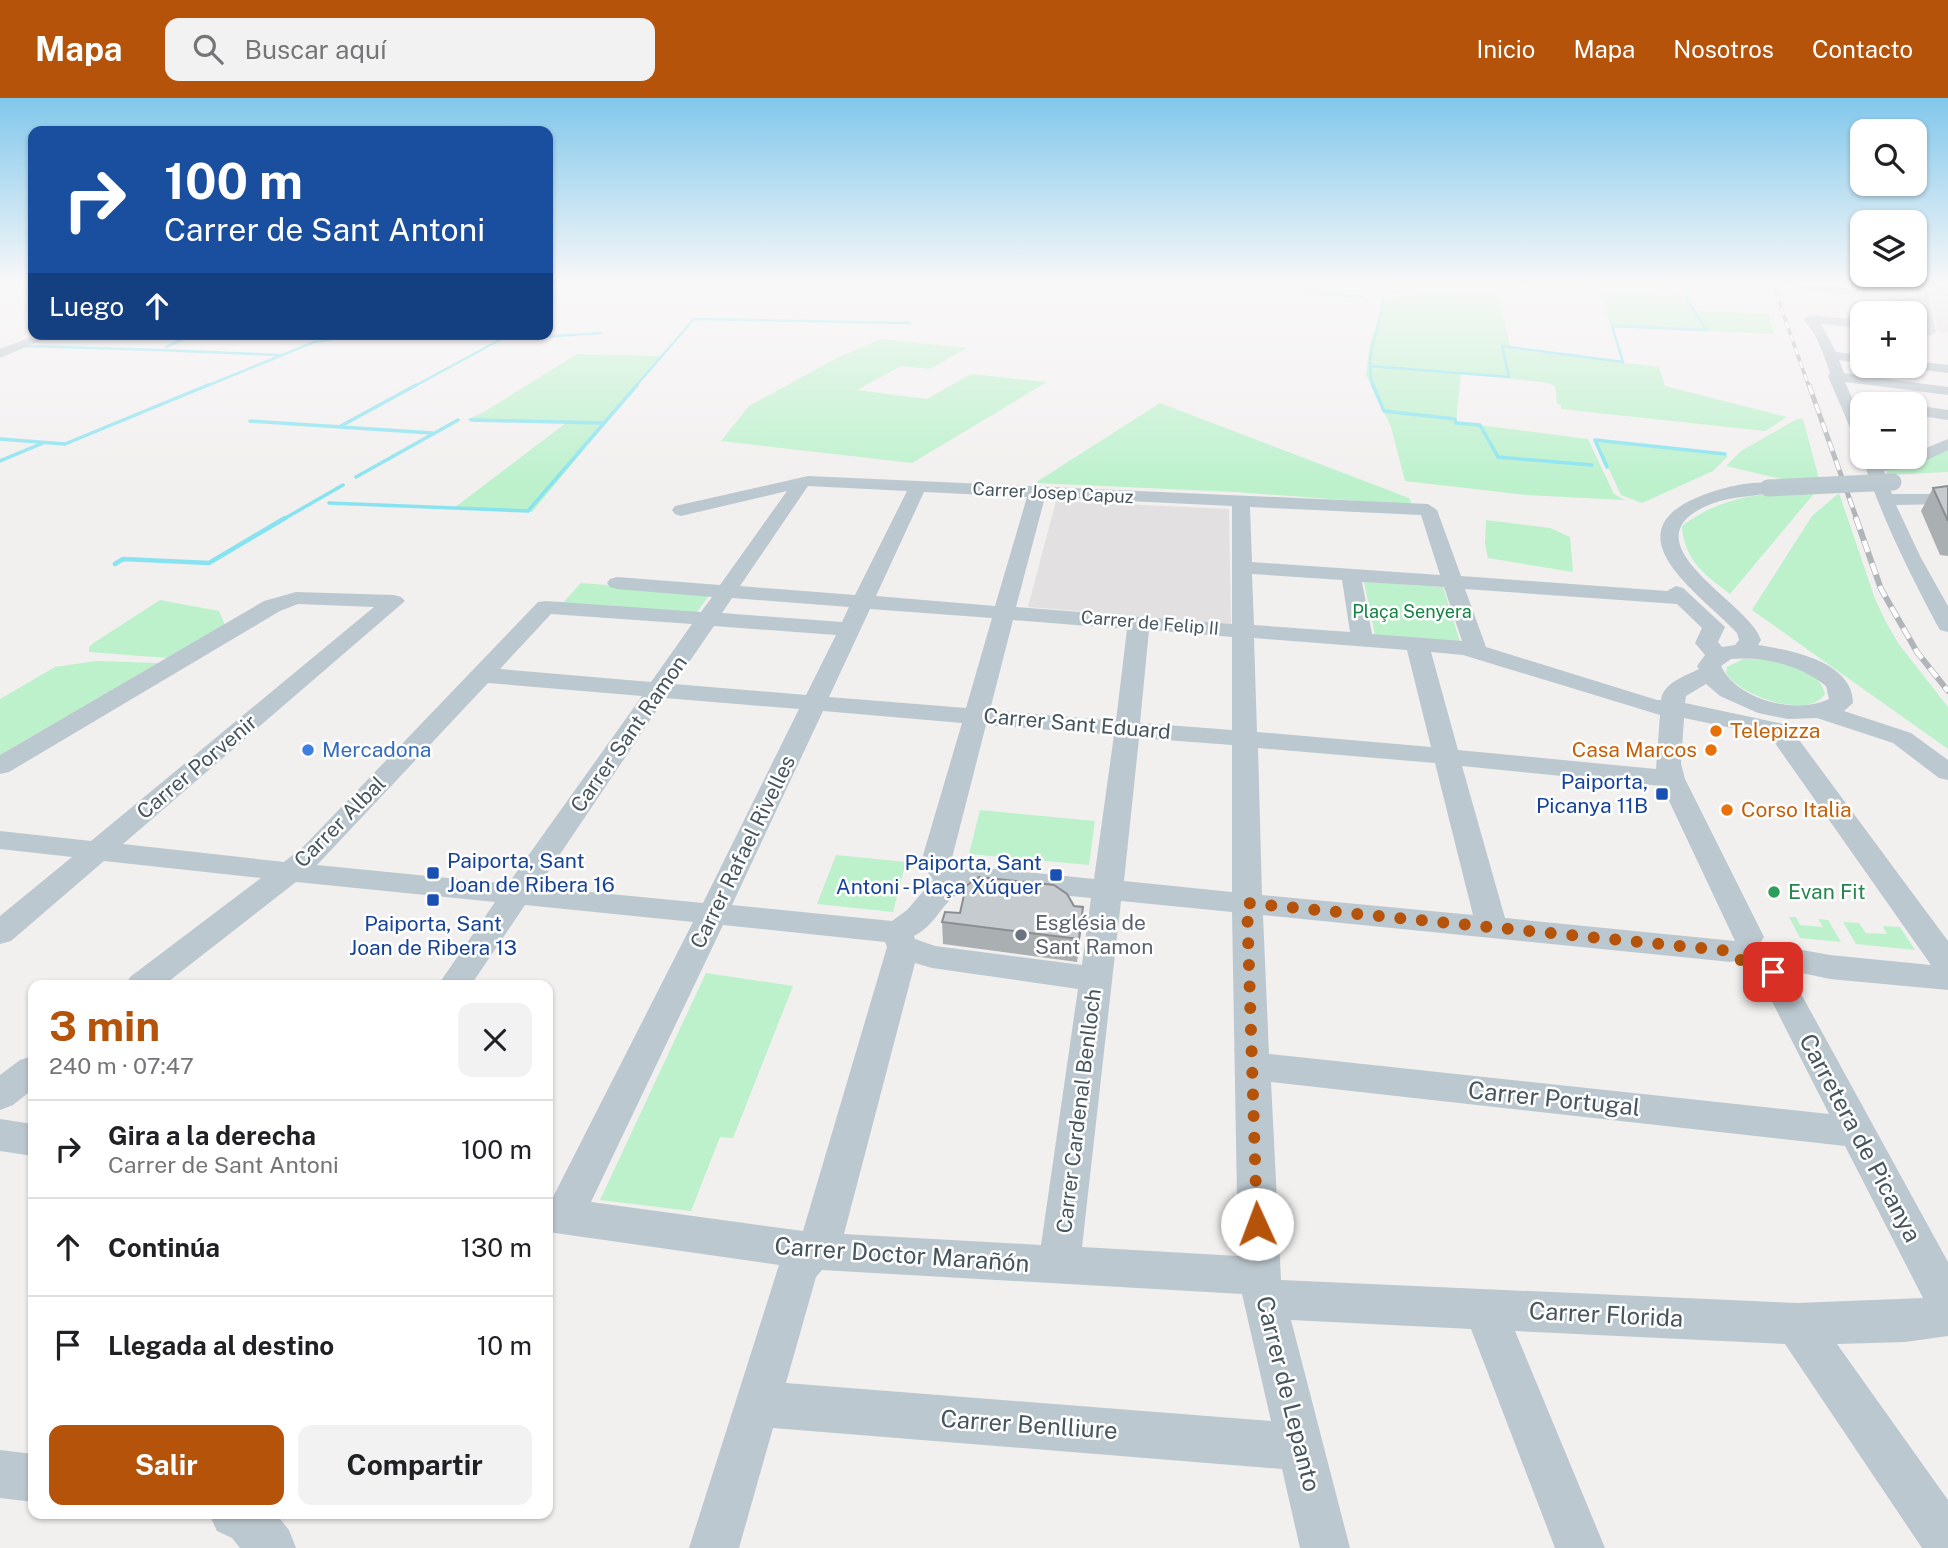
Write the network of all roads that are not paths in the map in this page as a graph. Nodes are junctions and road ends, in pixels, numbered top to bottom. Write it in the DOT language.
graph roads {
  1 [pos="1819,350"];
  2 [pos="1828,350"];
  3 [pos="1830,355"];
  4 [pos="1850,358"];
  5 [pos="1927,367"];
  6 [pos="1948,369"];
  7 [pos="1835,376"];
  8 [pos="1948,391"];
  9 [pos="1845,401"];
  10 [pos="1850,402"];
  11 [pos="1850,412"];
  12 [pos="1927,413"];
  13 [pos="1948,415"];
  14 [pos="1948,444"];
  15 [pos="1927,453"];
  16 [pos="1879,469"];
  17 [pos="802,482"];
  18 [pos="918,486"];
  19 [pos="1895,488"];
  20 [pos="1037,492"];
  21 [pos="1948,499"];
  22 [pos="1241,501"];
  23 [pos="681,510"];
  24 [pos="1683,565"];
  25 [pos="1243,567"];
  26 [pos="1350,575"];
  27 [pos="1664,581"];
  28 [pos="1453,582"];
  29 [pos="617,583"];
  30 [pos="728,590"];
  31 [pos="1682,598"];
  32 [pos="863,601"];
  33 [pos="1005,611"];
  34 [pos="708,619"];
  35 [pos="1139,622"];
  36 [pos="1948,625"];
  37 [pos="849,629"];
  38 [pos="1244,631"];
  39 [pos="1362,639"];
  40 [pos="1416,644"];
  41 [pos="1476,650"];
  42 [pos="1741,652"];
  43 [pos="1792,659"];
  44 [pos="1714,664"];
  45 [pos="482,675"];
  46 [pos="660,690"];
  47 [pos="1749,701"];
  48 [pos="815,703"];
  49 [pos="1833,704"];
  50 [pos="1674,709"];
  51 [pos="978,716"];
  52 [pos="1126,730"];
  53 [pos="1244,738"];
  54 [pos="1902,738"];
  55 [pos="1447,758"];
  56 [pos="1948,758"];
  57 [pos="0,766"];
  58 [pos="1948,772"];
  59 [pos="1672,779"];
  60 [pos="1948,794"];
  61 [pos="0,840"];
  62 [pos="98,851"];
  63 [pos="289,872"];
  64 [pos="948,882"];
  65 [pos="1107,889"];
  66 [pos="518,893"];
  67 [pos="1247,903"];
  68 [pos="713,914"];
  69 [pos="1492,927"];
  70 [pos="0,933"];
  71 [pos="900,939"];
  72 [pos="1740,944"];
  73 [pos="1779,965"];
  74 [pos="1948,965"];
  75 [pos="1948,978"];
  76 [pos="1095,979"];
  77 [pos="149,980"];
  78 [pos="457,980"];
  79 [pos="1251,1066"];
  80 [pos="28,1074"];
  81 [pos="0,1095"];
  82 [pos="1857,1132"];
  83 [pos="0,1135"];
  84 [pos="28,1139"];
  85 [pos="556,1215"];
  86 [pos="812,1251"];
  87 [pos="1059,1266"];
  88 [pos="1261,1287"];
  89 [pos="1948,1304"];
  90 [pos="1485,1310"];
  91 [pos="1948,1316"];
  92 [pos="1797,1324"];
  93 [pos="757,1404"];
  94 [pos="1301,1447"];
  95 [pos="0,1474"];
  96 [pos="28,1477"];
  97 [pos="249,1519"];
  98 [pos="1948,1543"];
  99 [pos="271,1548"];
  100 [pos="714,1548"];
  101 [pos="1325,1548"];
  102 [pos="1580,1548"];
  1 -- 7 [label="street"];
  2 -- 3 [label="street"];
  3 -- 4 [label="street"];
  3 -- 7 [label="street"];
  5 -- 6 [label="street"];
  7 -- 8 [label="street"];
  7 -- 9 [label="street"];
  9 -- 10 [label="street"];
  9 -- 11 [label="street"];
  12 -- 13 [label="street"];
  14 -- 15 [label="street"];
  16 -- 19 [label="street"];
  17 -- 18 [label="street, Carrer Josep Capuz"];
  17 -- 23 [label="street, Carrer Josep Capuz"];
  17 -- 30 [label="street, Carrer Sant Ramon"];
  18 -- 20 [label="street, Carrer Josep Capuz"];
  18 -- 32 [label="street, Carrer Rafael Rivelles"];
  19 -- 21 [label="street"];
  19 -- 24 [label="street, bridge"];
  19 -- 36 [label="street"];
  20 -- 22 [label="street, Carrer Josep Capuz"];
  20 -- 33 [label="street"];
  22 -- 25 [label="street, Carrer de Lepanto"];
  22 -- 28 [label="street, Carrer Josep Capuz"];
  24 -- 42 [label="street"];
  24 -- 43 [label="street"];
  25 -- 26 [label="street"];
  25 -- 38 [label="street, Carrer de Lepanto"];
  26 -- 28 [label="street"];
  26 -- 39 [label="street"];
  27 -- 31 [label="street"];
  28 -- 31 [label="street"];
  28 -- 41 [label="street"];
  29 -- 30 [label="street, Carrer de Felip II"];
  30 -- 32 [label="street, Carrer de Felip II"];
  30 -- 34 [label="street, Carrer Sant Ramon"];
  31 -- 44 [label="street"];
  32 -- 33 [label="street, Carrer de Felip II"];
  32 -- 37 [label="street, Carrer Rafael Rivelles"];
  33 -- 35 [label="street, Carrer de Felip II"];
  33 -- 51 [label="street"];
  34 -- 37 [label="street"];
  34 -- 45 [label="street, Carrer Albal"];
  34 -- 46 [label="street, Carrer Sant Ramon"];
  35 -- 38 [label="street, Carrer de Felip II"];
  35 -- 52 [label="street, Carrer Cardenal Benlloch"];
  37 -- 48 [label="street, Carrer Rafael Rivelles"];
  38 -- 39 [label="street, Carrer de Felip II"];
  38 -- 53 [label="street, Carrer de Lepanto"];
  39 -- 40 [label="street, Carrer de Felip II"];
  40 -- 41 [label="street, Carrer de Felip II"];
  40 -- 55 [label="street"];
  41 -- 50 [label="street, Carrer de Felip II"];
  42 -- 43 [label="street"];
  42 -- 44 [label="street"];
  43 -- 49 [label="street"];
  44 -- 47 [label="street"];
  44 -- 50 [label="street"];
  45 -- 46 [label="street, Carrer Sant Eduard"];
  45 -- 63 [label="street, Carrer Albal"];
  46 -- 48 [label="street, Carrer Sant Eduard"];
  46 -- 66 [label="street, Carrer Sant Ramon"];
  47 -- 49 [label="street"];
  47 -- 50 [label="street"];
  48 -- 51 [label="street, Carrer Sant Eduard"];
  48 -- 68 [label="street, Carrer Rafael Rivelles"];
  49 -- 54 [label="street"];
  49 -- 56 [label="street"];
  50 -- 59 [label="street"];
  50 -- 74 [label="street, Carrer de Felip II"];
  51 -- 52 [label="street, Carrer Sant Eduard"];
  51 -- 64 [label="street"];
  52 -- 53 [label="street, Carrer Sant Eduard"];
  52 -- 65 [label="street, Carrer Cardenal Benlloch"];
  53 -- 55 [label="street, Carrer Sant Eduard"];
  53 -- 67 [label="street, Carrer de Lepanto"];
  54 -- 58 [label="street"];
  54 -- 60 [label="street"];
  55 -- 59 [label="street, Carrer Sant Eduard"];
  55 -- 69 [label="street"];
  57 -- 62 [label="street, Carrer Porvenir"];
  59 -- 72 [label="street"];
  61 -- 62 [label="street"];
  62 -- 63 [label="street"];
  62 -- 70 [label="street, Carrer Porvenir"];
  63 -- 66 [label="street"];
  63 -- 77 [label="street, Carrer Albal"];
  64 -- 65 [label="street"];
  64 -- 71 [label="street"];
  65 -- 67 [label="street"];
  65 -- 76 [label="street, Carrer Cardenal Benlloch"];
  66 -- 68 [label="street"];
  66 -- 78 [label="street, Carrer Sant Ramon"];
  67 -- 69 [label="street"];
  67 -- 79 [label="street, Carrer de Lepanto"];
  68 -- 71 [label="street"];
  68 -- 85 [label="street, Carrer Rafael Rivelles"];
  69 -- 72 [label="street"];
  71 -- 76 [label="street"];
  71 -- 86 [label="street"];
  72 -- 73 [label="street"];
  73 -- 75 [label="street"];
  73 -- 82 [label="street, Carretera de Picanya"];
  76 -- 87 [label="street, Carrer Cardenal Benlloch"];
  79 -- 82 [label="street, Carrer Portugal"];
  79 -- 88 [label="street, Carrer de Lepanto"];
  80 -- 81 [label="street"];
  82 -- 89 [label="street, Carretera de Picanya"];
  83 -- 84 [label="street"];
  85 -- 86 [label="street, Carrer Doctor Marañón"];
  86 -- 87 [label="street, Carrer Doctor Marañón"];
  86 -- 93 [label="street"];
  87 -- 88 [label="street, Carrer Doctor Marañón"];
  88 -- 90 [label="street, Carrer Florida"];
  88 -- 94 [label="street, Carrer de Lepanto"];
  90 -- 92 [label="street, Carrer Florida"];
  90 -- 102 [label="street"];
  91 -- 92 [label="street, Carrer Florida"];
  92 -- 98 [label="street"];
  93 -- 94 [label="street, Carrer Benlliure"];
  93 -- 100 [label="street"];
  94 -- 101 [label="street, Carrer de Lepanto"];
  95 -- 96 [label="street"];
  97 -- 99 [label="street"];
}
